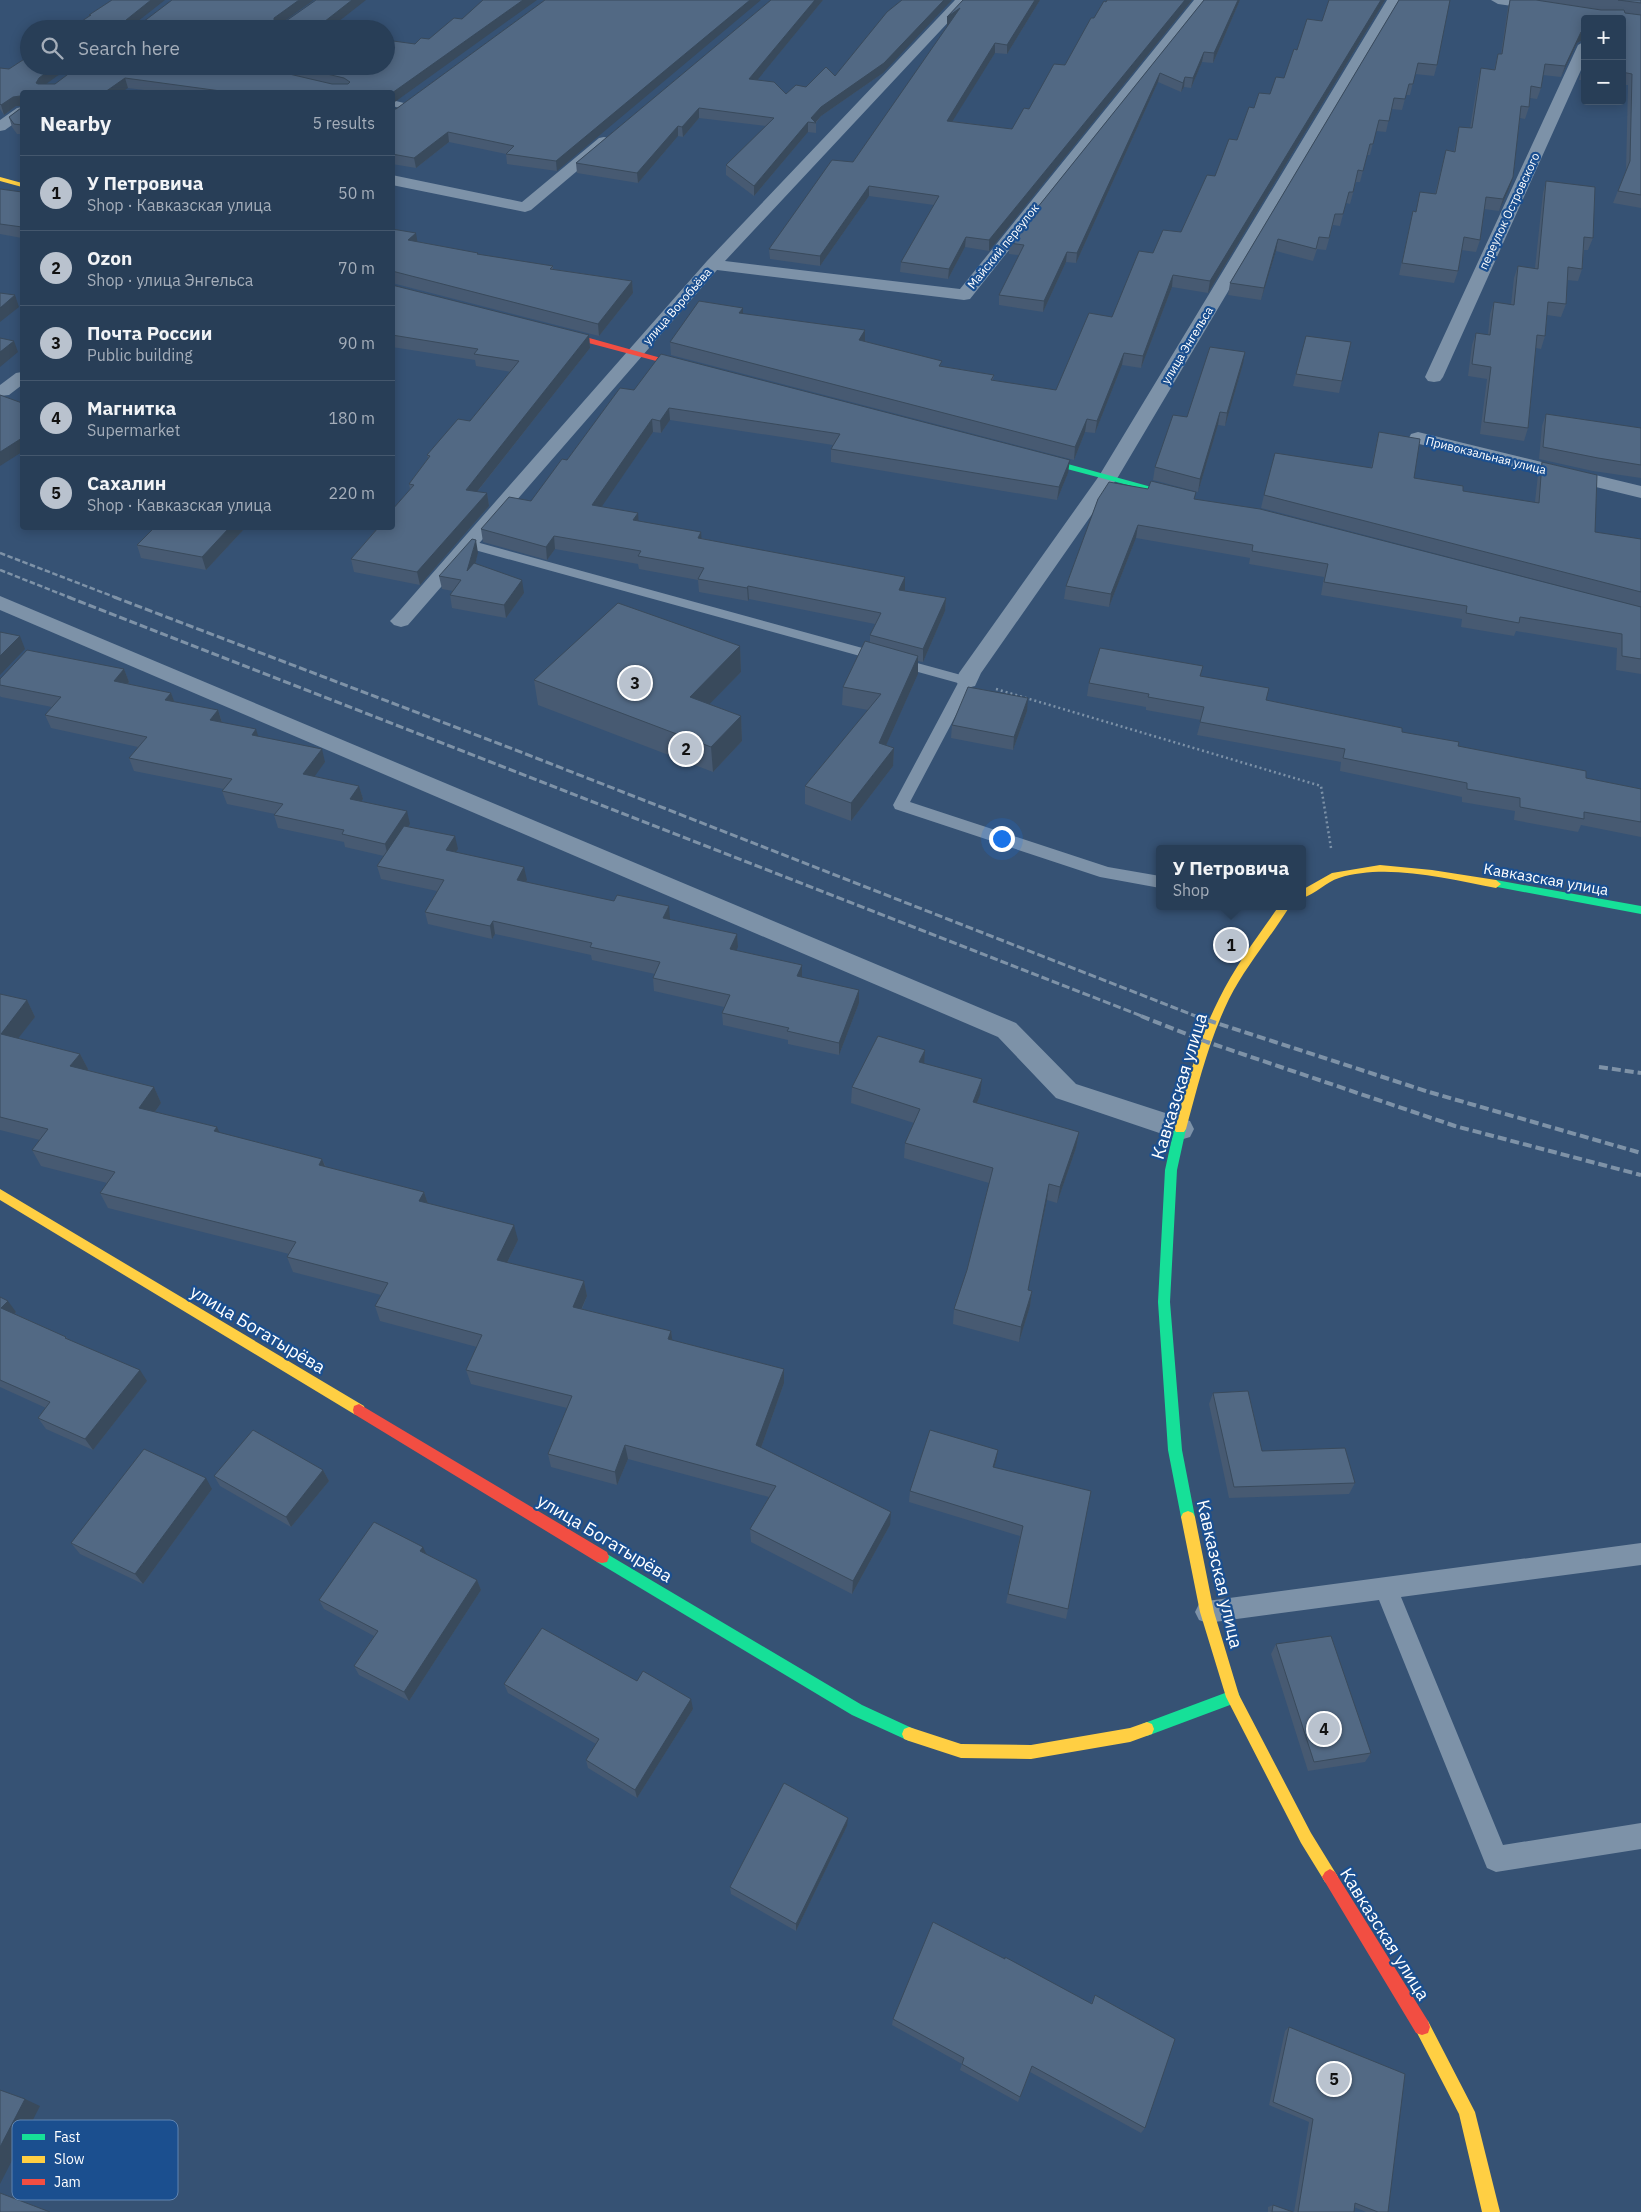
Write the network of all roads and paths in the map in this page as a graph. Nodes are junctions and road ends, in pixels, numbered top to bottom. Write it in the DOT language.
graph roads {
  1 [pos="962,0"];
  2 [pos="1201,0"];
  3 [pos="1394,0"];
  4 [pos="1498,0"];
  5 [pos="1562,10"];
  6 [pos="1581,54"];
  7 [pos="20,112"];
  8 [pos="0,127"];
  9 [pos="615,132"];
  10 [pos="0,179"];
  11 [pos="395,181"];
  12 [pos="20,185"];
  13 [pos="713,265"];
  14 [pos="542,328"];
  15 [pos="636,352"];
  16 [pos="703,370"];
  17 [pos="1434,377"];
  18 [pos="20,378"];
  19 [pos="1,390"];
  20 [pos="20,396"];
  21 [pos="1418,438"];
  22 [pos="1022,454"];
  23 [pos="1108,477"];
  24 [pos="1641,492"];
  25 [pos="1196,500"];
  26 [pos="469,544"];
  27 [pos="0,602"];
  28 [pos="401,621"];
  29 [pos="966,681"];
  30 [pos="1336,875"];
  31 [pos="1156,881"];
  32 [pos="1306,894"];
  33 [pos="1282,910"];
  34 [pos="1641,910"];
  35 [pos="1180,1129"];
  36 [pos="0,1194"];
  37 [pos="1641,1554"];
  38 [pos="1386,1588"];
  39 [pos="1207,1612"];
  40 [pos="1233,1697"];
  41 [pos="1641,1836"];
  42 [pos="1491,2212"];
  1 -- 13 [label="street, улица Воробьёва"];
  2 -- 13 [label="street, Майский переулок"];
  3 -- 23 [label="street, улица Энгельса"];
  4 -- 5 [label="street"];
  6 -- 17 [label="street, переулок Островского"];
  7 -- 8 [label="street"];
  9 -- 11 [label="street"];
  10 -- 12 [label="street"];
  13 -- 15 [label="street, улица Воробьёва"];
  14 -- 15 [label="street"];
  15 -- 16 [label="street"];
  15 -- 26 [label="street, улица Воробьёва"];
  18 -- 19 [label="street"];
  19 -- 20 [label="street"];
  21 -- 24 [label="street, Привокзальная улица"];
  22 -- 23 [label="street"];
  23 -- 25 [label="street"];
  23 -- 29 [label="street, улица Энгельса"];
  26 -- 28 [label="street, улица Воробьёва"];
  26 -- 29 [label="lane"];
  27 -- 35 [label="street"];
  29 -- 30 [label="path"];
  29 -- 31 [label="lane"];
  30 -- 32 [label="street, Кавказская улица"];
  30 -- 34 [label="street, Кавказская улица"];
  33 -- 35 [label="street, Кавказская улица"];
  35 -- 39 [label="street, Кавказская улица"];
  36 -- 40 [label="street, улица Богатырёва"];
  37 -- 38 [label="lane"];
  38 -- 39 [label="lane"];
  38 -- 41 [label="lane"];
  39 -- 40 [label="street, Кавказская улица"];
  40 -- 42 [label="street, Кавказская улица"];
}
